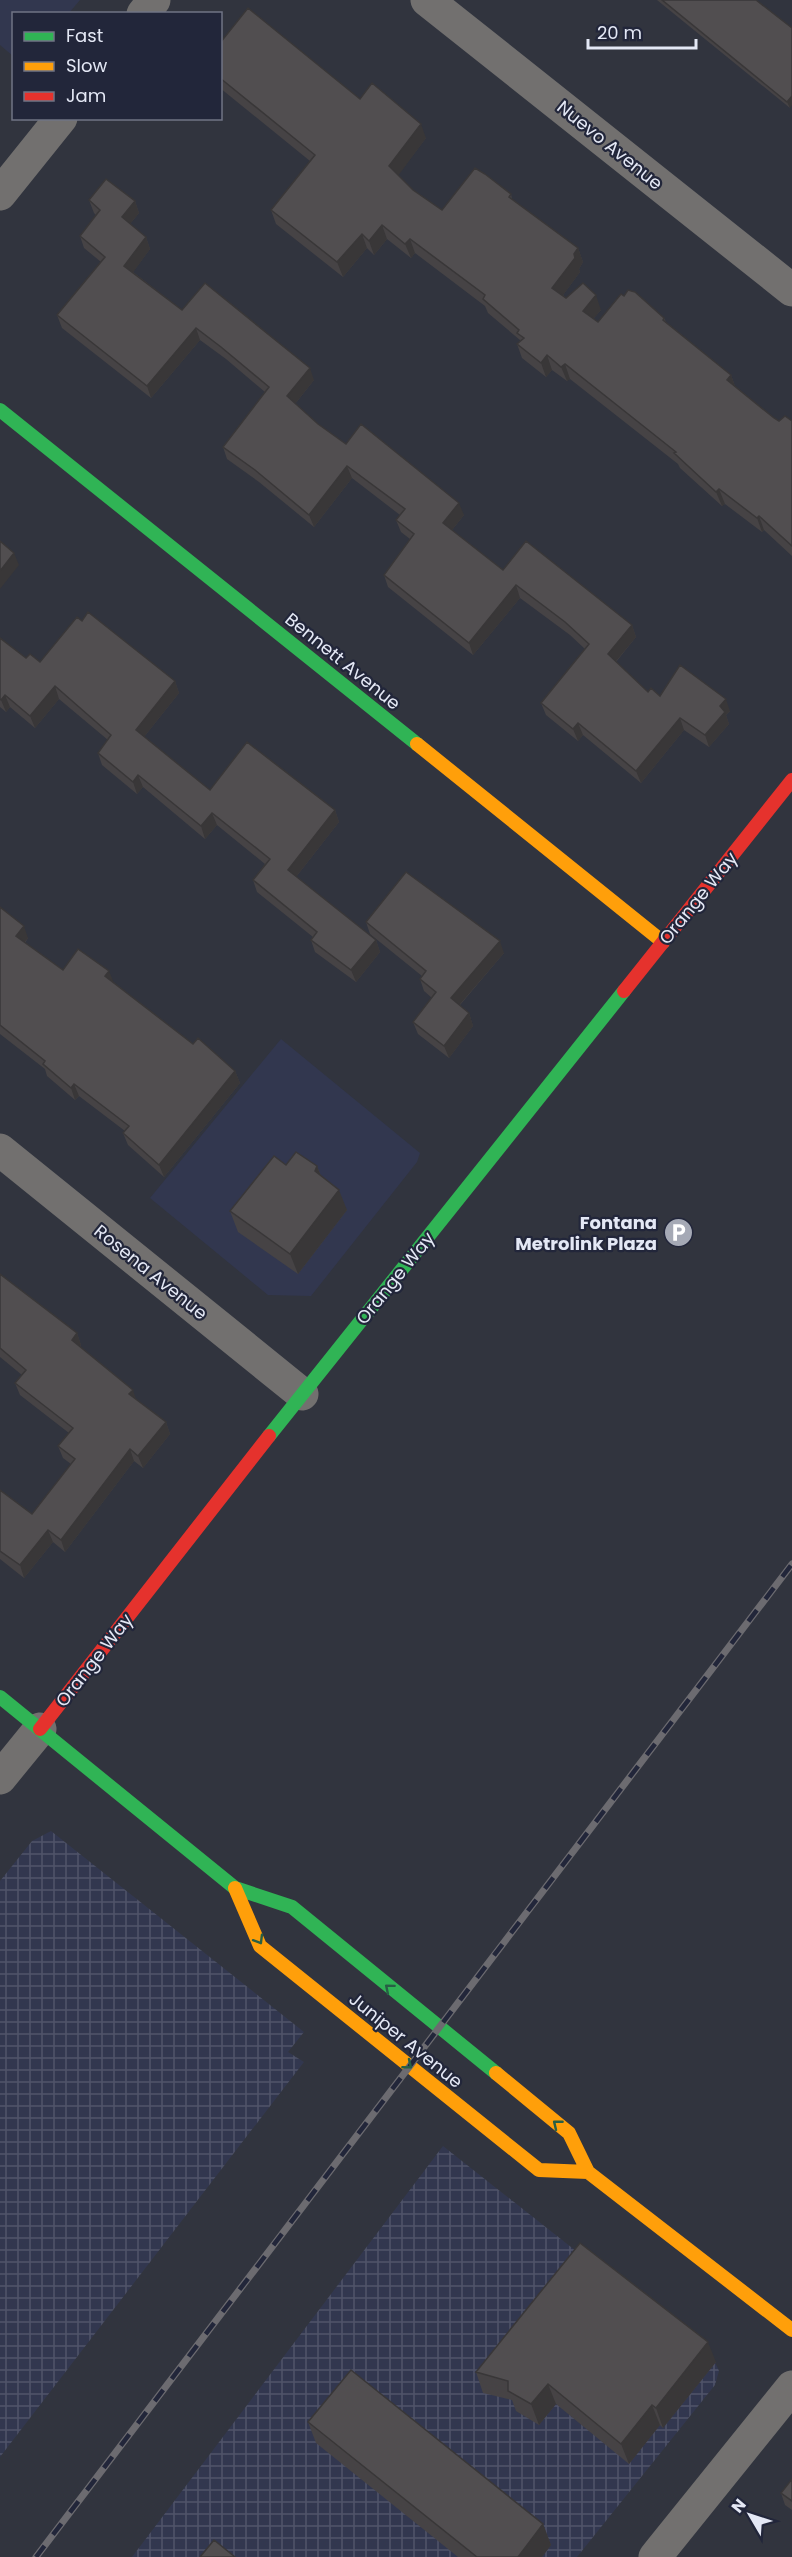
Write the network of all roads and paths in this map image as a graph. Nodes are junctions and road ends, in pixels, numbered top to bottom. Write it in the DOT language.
graph roads {
  1 [pos="154,0"];
  2 [pos="427,0"];
  3 [pos="145,12"];
  4 [pos="59,120"];
  5 [pos="0,194"];
  6 [pos="792,290"];
  7 [pos="0,410"];
  8 [pos="792,780"];
  9 [pos="663,942"];
  10 [pos="0,1150"];
  11 [pos="302,1394"];
  12 [pos="0,1697"];
  13 [pos="40,1729"];
  14 [pos="0,1778"];
  15 [pos="235,1888"];
  16 [pos="588,2172"];
  17 [pos="792,2330"];
  18 [pos="792,2387"];
  19 [pos="655,2557"];
  1 -- 3 [label="street"];
  2 -- 6 [label="street, Nuevo Avenue"];
  4 -- 5 [label="street"];
  7 -- 9 [label="street, Bennett Avenue"];
  8 -- 9 [label="street, Orange Way"];
  9 -- 11 [label="street, Orange Way"];
  10 -- 11 [label="street, Rosena Avenue"];
  11 -- 13 [label="street, Orange Way"];
  12 -- 13 [label="street, Juniper Avenue"];
  13 -- 14 [label="street, Orange Way"];
  13 -- 15 [label="street, Juniper Avenue"];
  16 -- 15 [label="street, Juniper Avenue, one-way"];
  15 -- 16 [label="street, Juniper Avenue, one-way"];
  16 -- 17 [label="street, Juniper Avenue"];
  18 -- 19 [label="street"];
}
